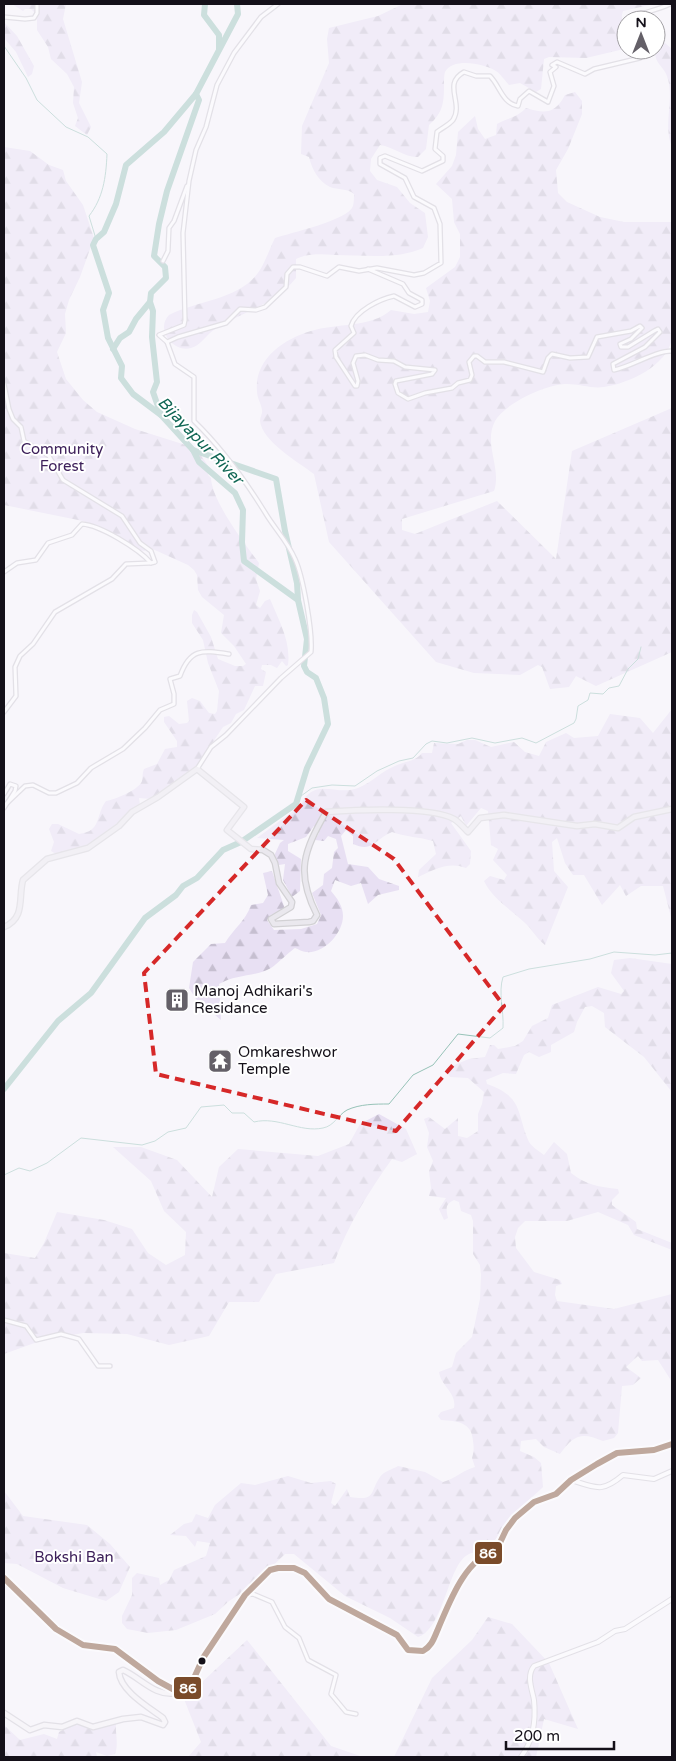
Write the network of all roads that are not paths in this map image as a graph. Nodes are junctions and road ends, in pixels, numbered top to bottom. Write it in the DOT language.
graph roads {
  1 [pos="37,4"];
  2 [pos="278,4"];
  3 [pos="670,4"];
  4 [pos="651,10"];
  5 [pos="4,17"];
  6 [pos="632,60"];
  7 [pos="189,181"];
  8 [pos="163,261"];
  9 [pos="368,269"];
  10 [pos="167,342"];
  11 [pos="672,351"];
  12 [pos="4,384"];
  13 [pos="151,563"];
  14 [pos="4,572"];
  15 [pos="229,654"];
  16 [pos="4,712"];
  17 [pos="197,769"];
  18 [pos="4,794"];
  19 [pos="4,807"];
  20 [pos="672,809"];
  21 [pos="4,927"];
  22 [pos="4,1320"];
  23 [pos="110,1366"];
  24 [pos="672,1444"];
  25 [pos="672,1471"];
  26 [pos="571,1480"];
  27 [pos="4,1578"];
  28 [pos="245,1595"];
  29 [pos="672,1599"];
  30 [pos="176,1692"];
  31 [pos="4,1713"];
  32 [pos="356,1714"];
  33 [pos="521,1757"];
  1 -- 5 [label="street"];
  2 -- 7 [label="street"];
  3 -- 4 [label="street"];
  6 -- 9 [label="street"];
  7 -- 8 [label="street"];
  7 -- 10 [label="street"];
  9 -- 10 [label="street"];
  9 -- 11 [label="street"];
  10 -- 17 [label="street"];
  12 -- 13 [label="street"];
  13 -- 14 [label="street"];
  13 -- 16 [label="street"];
  15 -- 19 [label="street"];
  17 -- 20 [label="main road"];
  17 -- 21 [label="main road"];
  18 -- 19 [label="street"];
  22 -- 23 [label="street"];
  24 -- 26 [label="main road"];
  25 -- 26 [label="street"];
  26 -- 28 [label="main road"];
  27 -- 30 [label="main road"];
  28 -- 30 [label="main road"];
  28 -- 32 [label="street"];
  29 -- 33 [label="street"];
  30 -- 31 [label="main road"];
}
